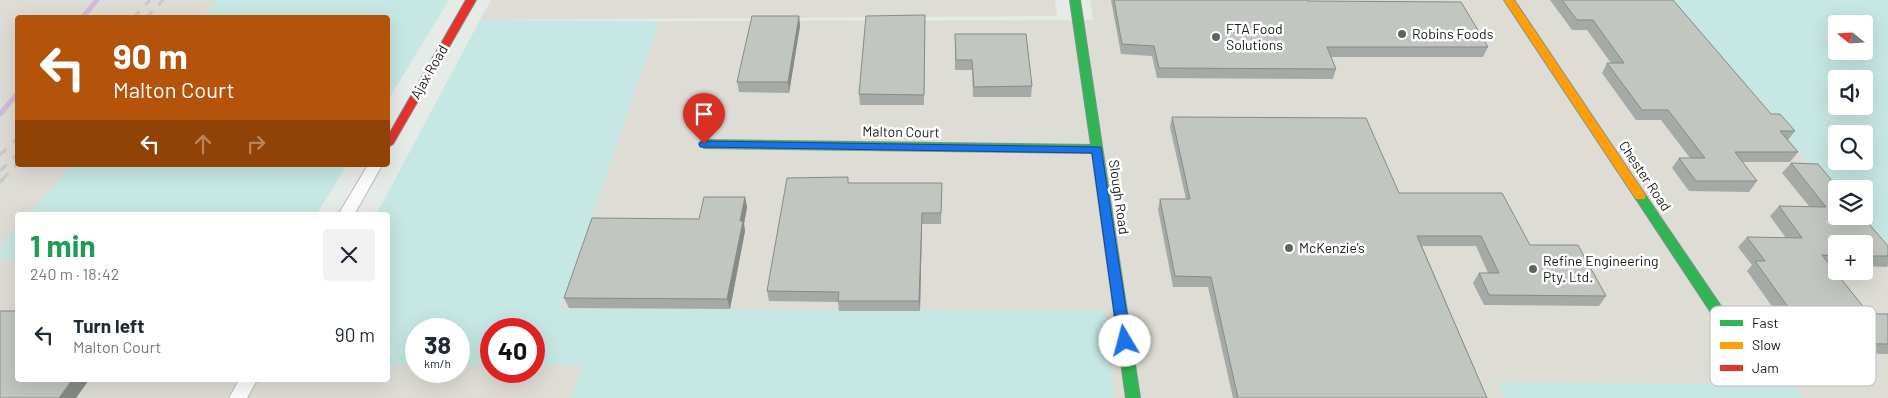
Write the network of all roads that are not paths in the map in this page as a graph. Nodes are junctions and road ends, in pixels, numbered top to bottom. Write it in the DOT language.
graph roads {
  1 [pos="471,0"];
  2 [pos="1075,0"];
  3 [pos="1509,0"];
  4 [pos="390,141"];
  5 [pos="704,144"];
  6 [pos="1097,149"];
  7 [pos="374,167"];
  8 [pos="348,212"];
  9 [pos="1714,306"];
  10 [pos="247,382"];
  11 [pos="238,398"];
  12 [pos="1133,398"];
  1 -- 4 [label="street, Ajax Road"];
  2 -- 6 [label="street, Slough Road"];
  3 -- 9 [label="street, Chester Road"];
  5 -- 6 [label="street, Malton Court"];
  6 -- 12 [label="street, Slough Road"];
  7 -- 8 [label="street"];
  10 -- 11 [label="street"];
}
